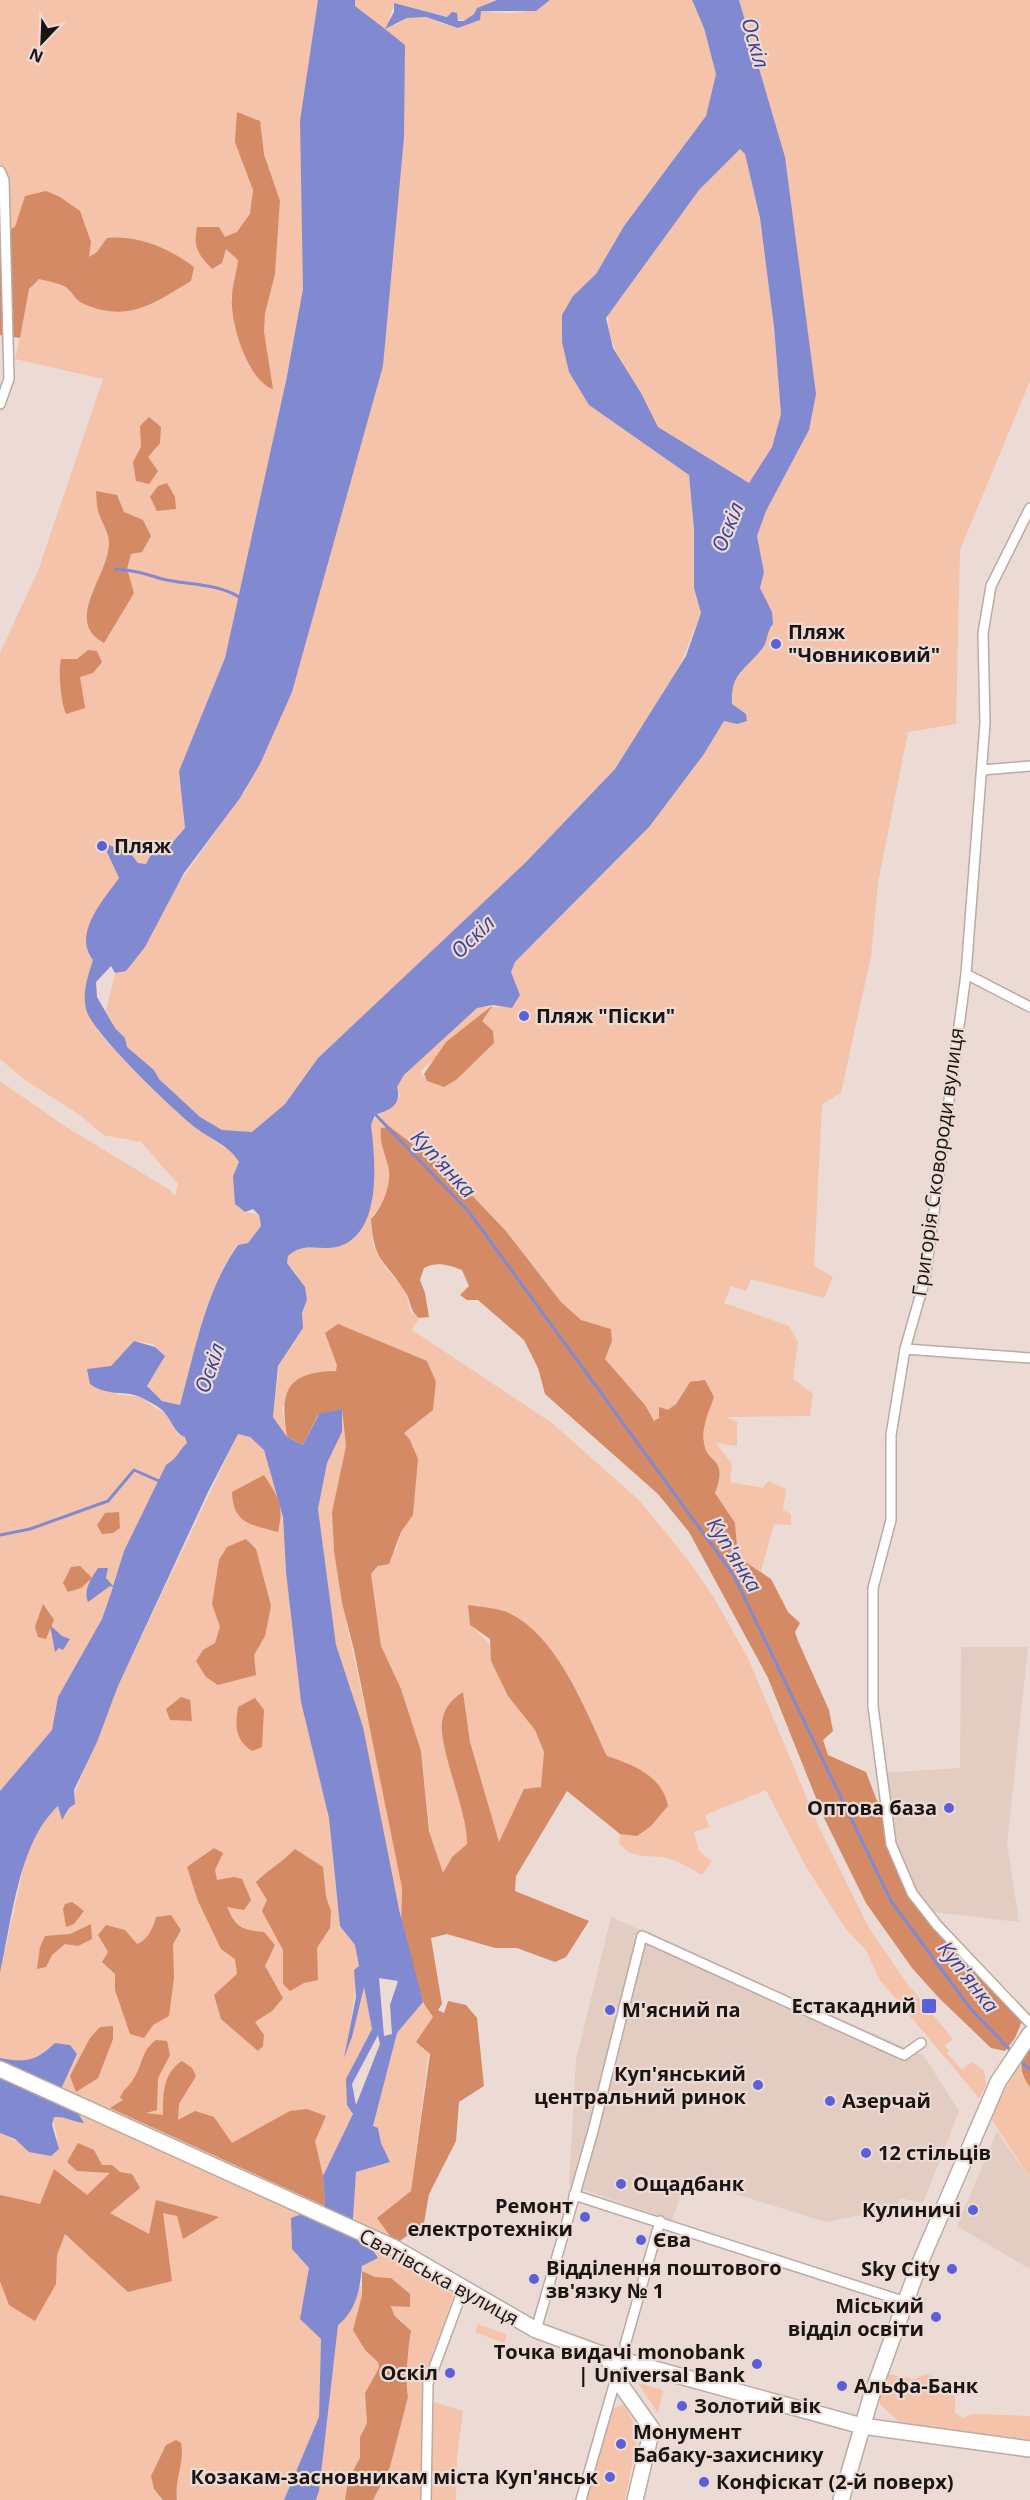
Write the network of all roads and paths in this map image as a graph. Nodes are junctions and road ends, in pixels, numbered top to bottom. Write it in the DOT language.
graph roads {
  1 [pos="0,171"];
  2 [pos="0,404"];
  3 [pos="1030,508"];
  4 [pos="1030,766"];
  5 [pos="982,770"];
  6 [pos="966,974"];
  7 [pos="1030,1007"];
  8 [pos="905,1349"];
  9 [pos="1030,1358"];
  10 [pos="1030,2023"];
  11 [pos="1030,2034"];
  12 [pos="921,2043"];
  13 [pos="0,2068"];
  14 [pos="574,2195"];
  15 [pos="660,2221"];
  16 [pos="464,2287"];
  17 [pos="906,2302"];
  18 [pos="536,2330"];
  19 [pos="625,2345"];
  20 [pos="607,2356"];
  21 [pos="615,2378"];
  22 [pos="862,2426"];
  23 [pos="1030,2449"];
  24 [pos="426,2500"];
  25 [pos="580,2500"];
  26 [pos="635,2500"];
  27 [pos="841,2500"];
  1 -- 2 [label="street"];
  3 -- 5 [label="street, Григорія Сковороди вулиця"];
  4 -- 5 [label="street"];
  5 -- 6 [label="street, Григорія Сковороди вулиця"];
  6 -- 7 [label="street"];
  6 -- 8 [label="street, Григорія Сковороди вулиця"];
  8 -- 9 [label="street"];
  8 -- 10 [label="street, Григорія Сковороди вулиця"];
  11 -- 17 [label="main road"];
  12 -- 14 [label="street"];
  13 -- 16 [label="main road, Сватівська вулиця"];
  14 -- 15 [label="street"];
  14 -- 18 [label="street"];
  15 -- 17 [label="street"];
  15 -- 19 [label="street"];
  16 -- 18 [label="main road, Сватівська вулиця"];
  16 -- 24 [label="street"];
  17 -- 22 [label="main road"];
  18 -- 20 [label="main road, Сватівська вулиця"];
  20 -- 21 [label="main road"];
  20 -- 22 [label="main road, Сватівська вулиця"];
  21 -- 25 [label="street"];
  21 -- 26 [label="main road"];
  22 -- 23 [label="main road, Сватівська вулиця"];
  22 -- 27 [label="main road"];
}
